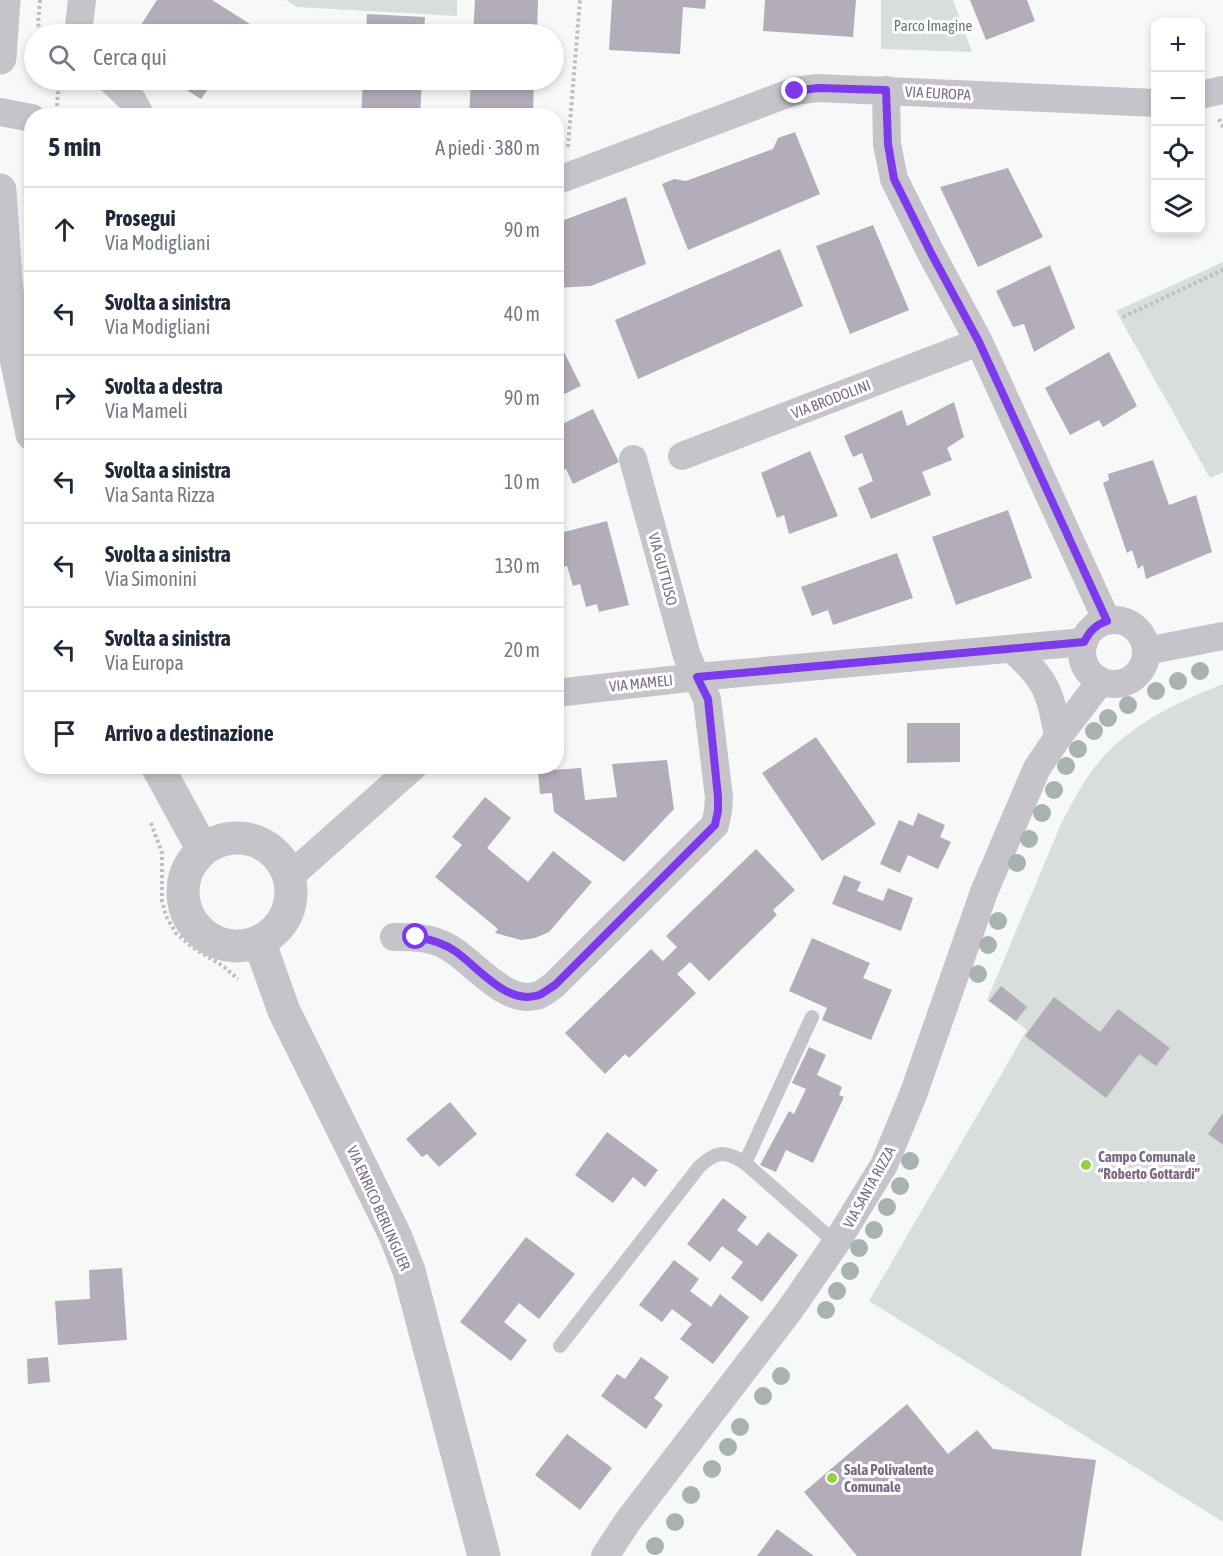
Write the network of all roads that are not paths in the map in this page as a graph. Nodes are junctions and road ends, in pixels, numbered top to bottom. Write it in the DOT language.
graph roads {
  1 [pos="4,0"];
  2 [pos="82,0"];
  3 [pos="78,24"];
  4 [pos="0,58"];
  5 [pos="121,90"];
  6 [pos="886,90"];
  7 [pos="1223,90"];
  8 [pos="1205,94"];
  9 [pos="1151,103"];
  10 [pos="137,108"];
  11 [pos="0,112"];
  12 [pos="24,116"];
  13 [pos="564,178"];
  14 [pos="0,190"];
  15 [pos="979,342"];
  16 [pos="24,394"];
  17 [pos="682,456"];
  18 [pos="633,459"];
  19 [pos="1107,621"];
  20 [pos="1223,636"];
  21 [pos="1084,642"];
  22 [pos="1012,649"];
  23 [pos="1146,651"];
  24 [pos="697,677"];
  25 [pos="1101,681"];
  26 [pos="564,692"];
  27 [pos="1058,737"];
  28 [pos="161,774"];
  29 [pos="405,774"];
  30 [pos="203,850"];
  31 [pos="289,877"];
  32 [pos="394,937"];
  33 [pos="260,941"];
  34 [pos="812,1017"];
  35 [pos="745,1163"];
  36 [pos="836,1243"];
  37 [pos="560,1346"];
  38 [pos="484,1556"];
  39 [pos="605,1556"];
  1 -- 4 [label="street"];
  2 -- 3 [label="street"];
  5 -- 10 [label="street"];
  6 -- 9 [label="street, VIA EUROPA"];
  6 -- 13 [label="street, VIA EUROPA"];
  6 -- 15 [label="street"];
  7 -- 8 [label="street"];
  11 -- 12 [label="street"];
  14 -- 16 [label="street"];
  15 -- 17 [label="street, VIA BRODOLINI"];
  15 -- 19 [label="street"];
  18 -- 24 [label="street, VIA GUTTUSO"];
  19 -- 21 [label="street"];
  19 -- 23 [label="street"];
  20 -- 23 [label="street"];
  21 -- 22 [label="street, VIA MAMELI"];
  21 -- 25 [label="street"];
  22 -- 24 [label="street, VIA MAMELI"];
  22 -- 27 [label="street"];
  23 -- 25 [label="street"];
  24 -- 26 [label="street, VIA MAMELI"];
  24 -- 32 [label="street, VIA GUTTUSO"];
  25 -- 27 [label="street, VIA SANTA RIZZA"];
  27 -- 36 [label="street, VIA SANTA RIZZA"];
  28 -- 30 [label="street"];
  29 -- 31 [label="street"];
  30 -- 31 [label="street"];
  30 -- 33 [label="street"];
  31 -- 33 [label="street"];
  33 -- 38 [label="street, VIA ENRICO BERLINGUER"];
  34 -- 35 [label="lane"];
  35 -- 36 [label="lane"];
  35 -- 37 [label="lane"];
  36 -- 39 [label="street, VIA SANTA RIZZA"];
}
